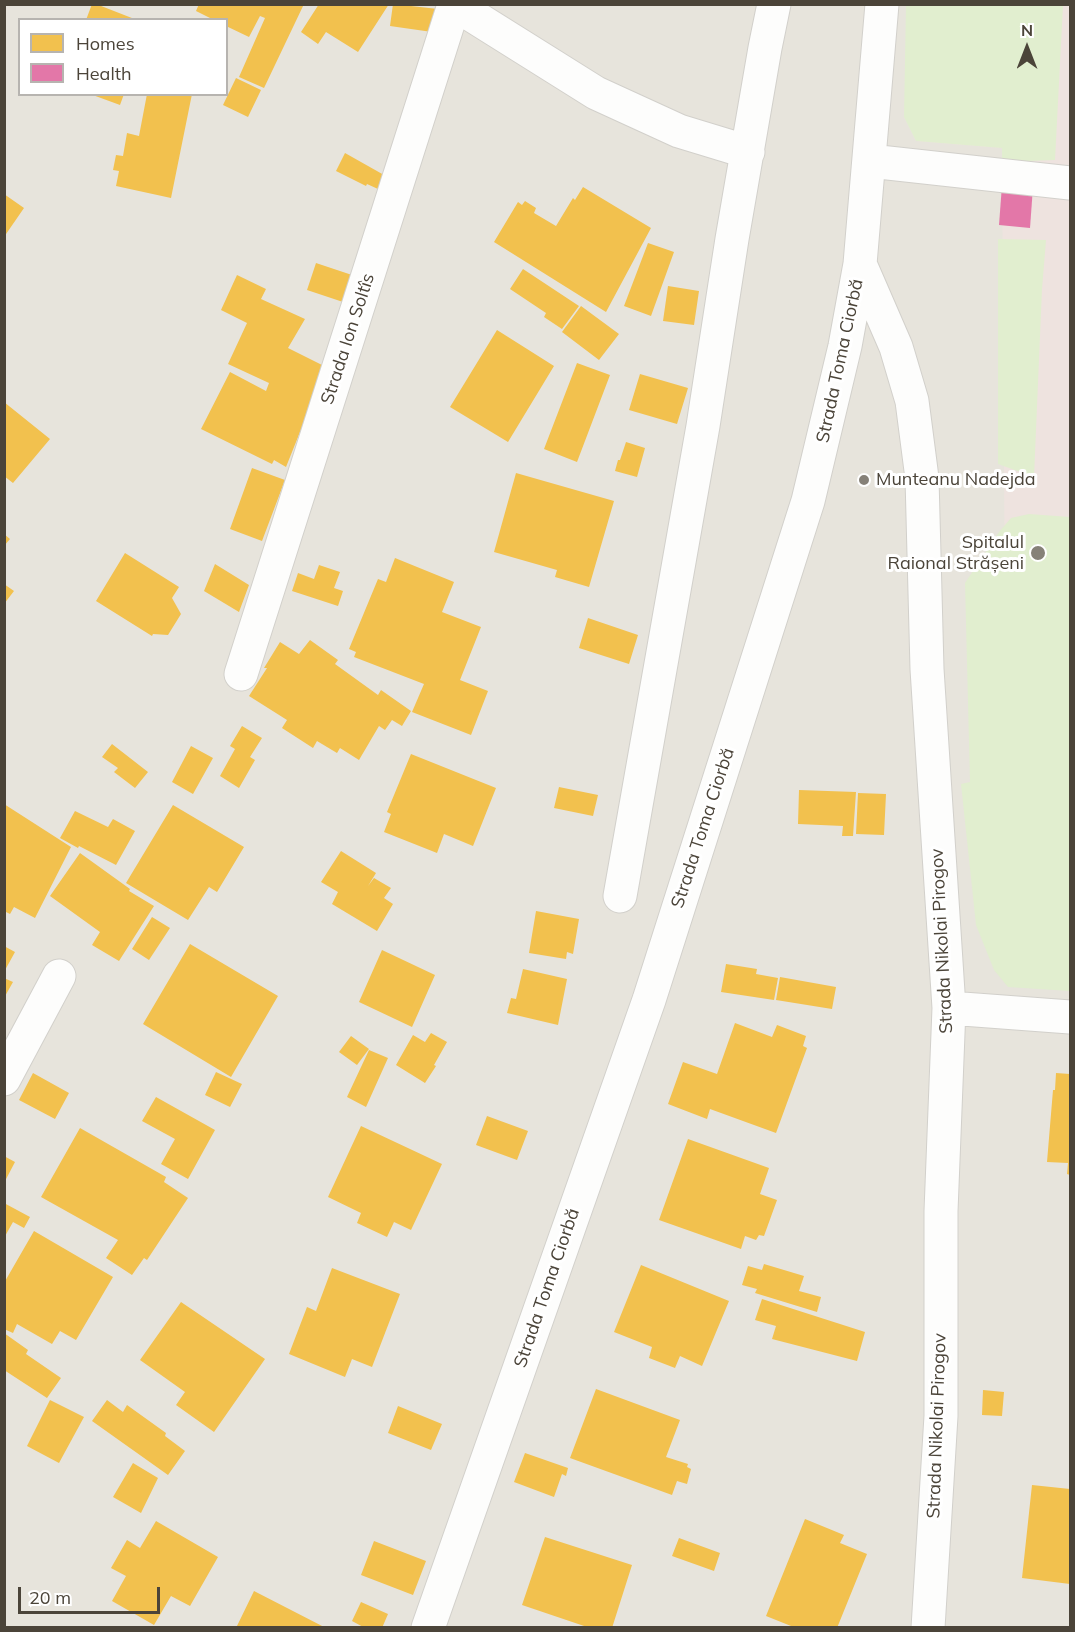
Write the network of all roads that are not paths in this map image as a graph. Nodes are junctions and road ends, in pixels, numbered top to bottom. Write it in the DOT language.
graph roads {
  1 [pos="774,4"];
  2 [pos="882,4"];
  3 [pos="454,5"];
  4 [pos="748,152"];
  5 [pos="870,161"];
  6 [pos="1071,183"];
  7 [pos="861,264"];
  8 [pos="241,674"];
  9 [pos="620,896"];
  10 [pos="59,976"];
  11 [pos="949,1008"];
  12 [pos="1071,1017"];
  13 [pos="4,1079"];
  14 [pos="428,1628"];
  15 [pos="928,1628"];
  1 -- 4 [label="street"];
  2 -- 5 [label="street, Strada Toma Ciorbă"];
  3 -- 4 [label="street, Strada Ion Soltîs"];
  3 -- 8 [label="street, Strada Ion Soltîs"];
  4 -- 9 [label="street"];
  5 -- 6 [label="street"];
  5 -- 7 [label="street, Strada Toma Ciorbă"];
  7 -- 11 [label="street, Strada Nikolai Pirogov"];
  7 -- 14 [label="street, Strada Toma Ciorbă"];
  10 -- 13 [label="street"];
  11 -- 12 [label="street"];
  11 -- 15 [label="street, Strada Nikolai Pirogov"];
}
